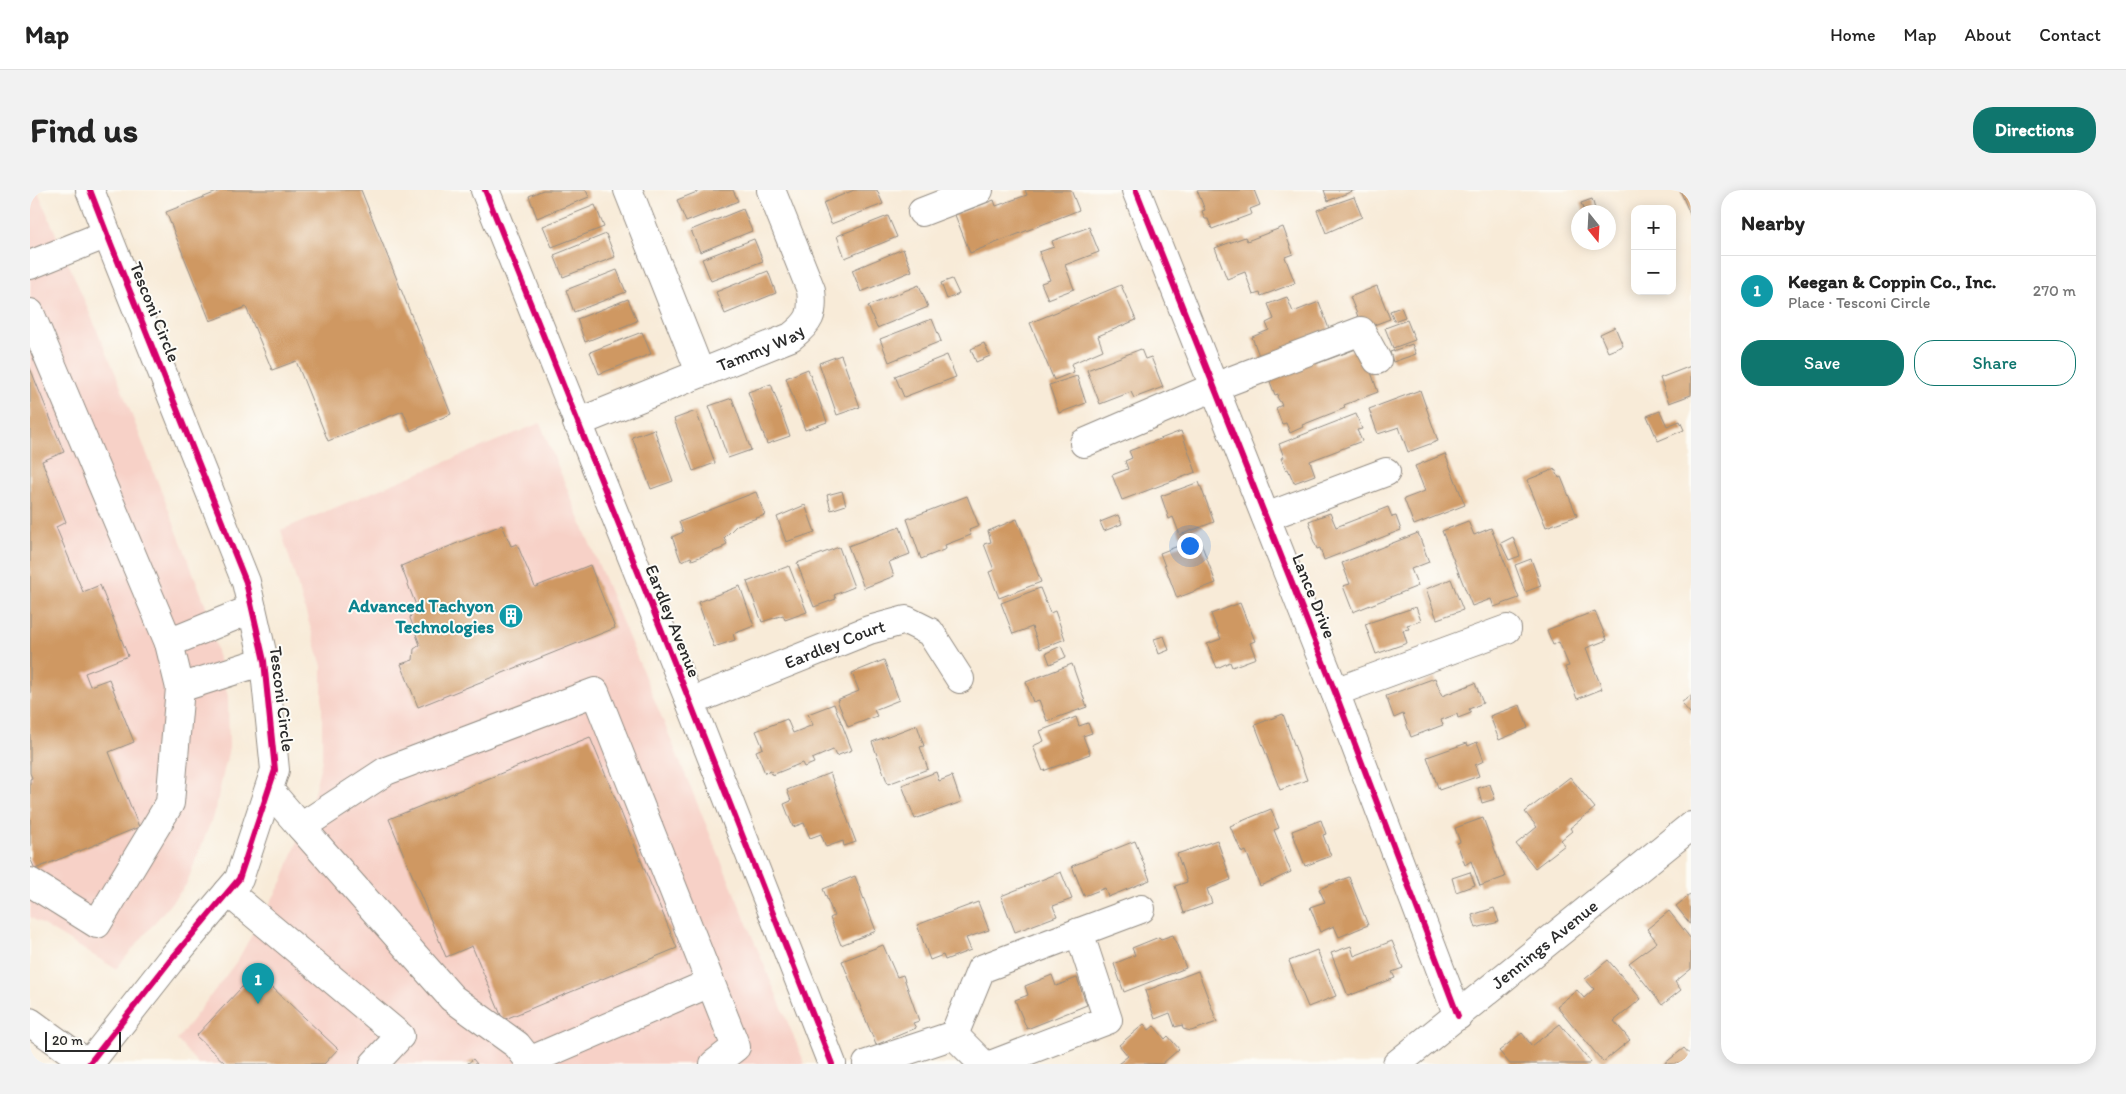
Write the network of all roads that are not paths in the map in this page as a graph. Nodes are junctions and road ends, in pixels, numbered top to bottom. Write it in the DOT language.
graph roads {
  1 [pos="90,190"];
  2 [pos="485,190"];
  3 [pos="628,190"];
  4 [pos="771,190"];
  5 [pos="979,190"];
  6 [pos="1136,190"];
  7 [pos="922,212"];
  8 [pos="106,234"];
  9 [pos="30,265"];
  10 [pos="30,313"];
  11 [pos="1377,360"];
  12 [pos="700,372"];
  13 [pos="1214,387"];
  14 [pos="577,423"];
  15 [pos="1084,443"];
  16 [pos="1386,472"];
  17 [pos="1266,518"];
  18 [pos="252,609"];
  19 [pos="1507,629"];
  20 [pos="169,643"];
  21 [pos="264,661"];
  22 [pos="960,679"];
  23 [pos="180,688"];
  24 [pos="1336,692"];
  25 [pos="690,702"];
  26 [pos="269,790"];
  27 [pos="1691,826"];
  28 [pos="301,827"];
  29 [pos="30,882"];
  30 [pos="228,892"];
  31 [pos="1141,909"];
  32 [pos="1079,932"];
  33 [pos="710,983"];
  34 [pos="1458,1016"];
  35 [pos="30,1022"];
  36 [pos="954,1035"];
  37 [pos="530,1062"];
  38 [pos="89,1064"];
  39 [pos="374,1064"];
  40 [pos="714,1064"];
  41 [pos="832,1064"];
  42 [pos="867,1064"];
  43 [pos="983,1064"];
  44 [pos="993,1064"];
  45 [pos="1397,1064"];
  1 -- 8 [label="street, Tesconi Circle"];
  2 -- 14 [label="street, Eardley Avenue"];
  3 -- 12 [label="street"];
  4 -- 12 [label="street, Tammy Way"];
  5 -- 7 [label="street"];
  6 -- 13 [label="street, Lance Drive"];
  8 -- 9 [label="street"];
  8 -- 18 [label="street, Tesconi Circle"];
  10 -- 20 [label="street"];
  11 -- 13 [label="street"];
  12 -- 14 [label="street, Tammy Way"];
  13 -- 15 [label="street"];
  13 -- 17 [label="street, Lance Drive"];
  14 -- 25 [label="street, Eardley Avenue"];
  16 -- 17 [label="street"];
  17 -- 24 [label="street, Lance Drive"];
  18 -- 20 [label="street"];
  18 -- 21 [label="street, Tesconi Circle"];
  19 -- 24 [label="street"];
  20 -- 23 [label="street"];
  21 -- 23 [label="street"];
  21 -- 26 [label="street, Tesconi Circle"];
  22 -- 25 [label="street, Eardley Court"];
  23 -- 29 [label="street"];
  24 -- 34 [label="street, Lance Drive"];
  25 -- 41 [label="street, Eardley Avenue"];
  26 -- 28 [label="street"];
  26 -- 30 [label="street, Tesconi Circle"];
  27 -- 34 [label="street, Jennings Avenue"];
  28 -- 33 [label="street"];
  28 -- 37 [label="street"];
  30 -- 38 [label="street, Tesconi Circle"];
  30 -- 39 [label="street"];
  31 -- 32 [label="street"];
  32 -- 36 [label="street"];
  32 -- 44 [label="street"];
  33 -- 37 [label="street"];
  33 -- 40 [label="street"];
  34 -- 45 [label="street, Jennings Avenue"];
  35 -- 38 [label="street"];
  36 -- 42 [label="street"];
  36 -- 43 [label="street"];
}
